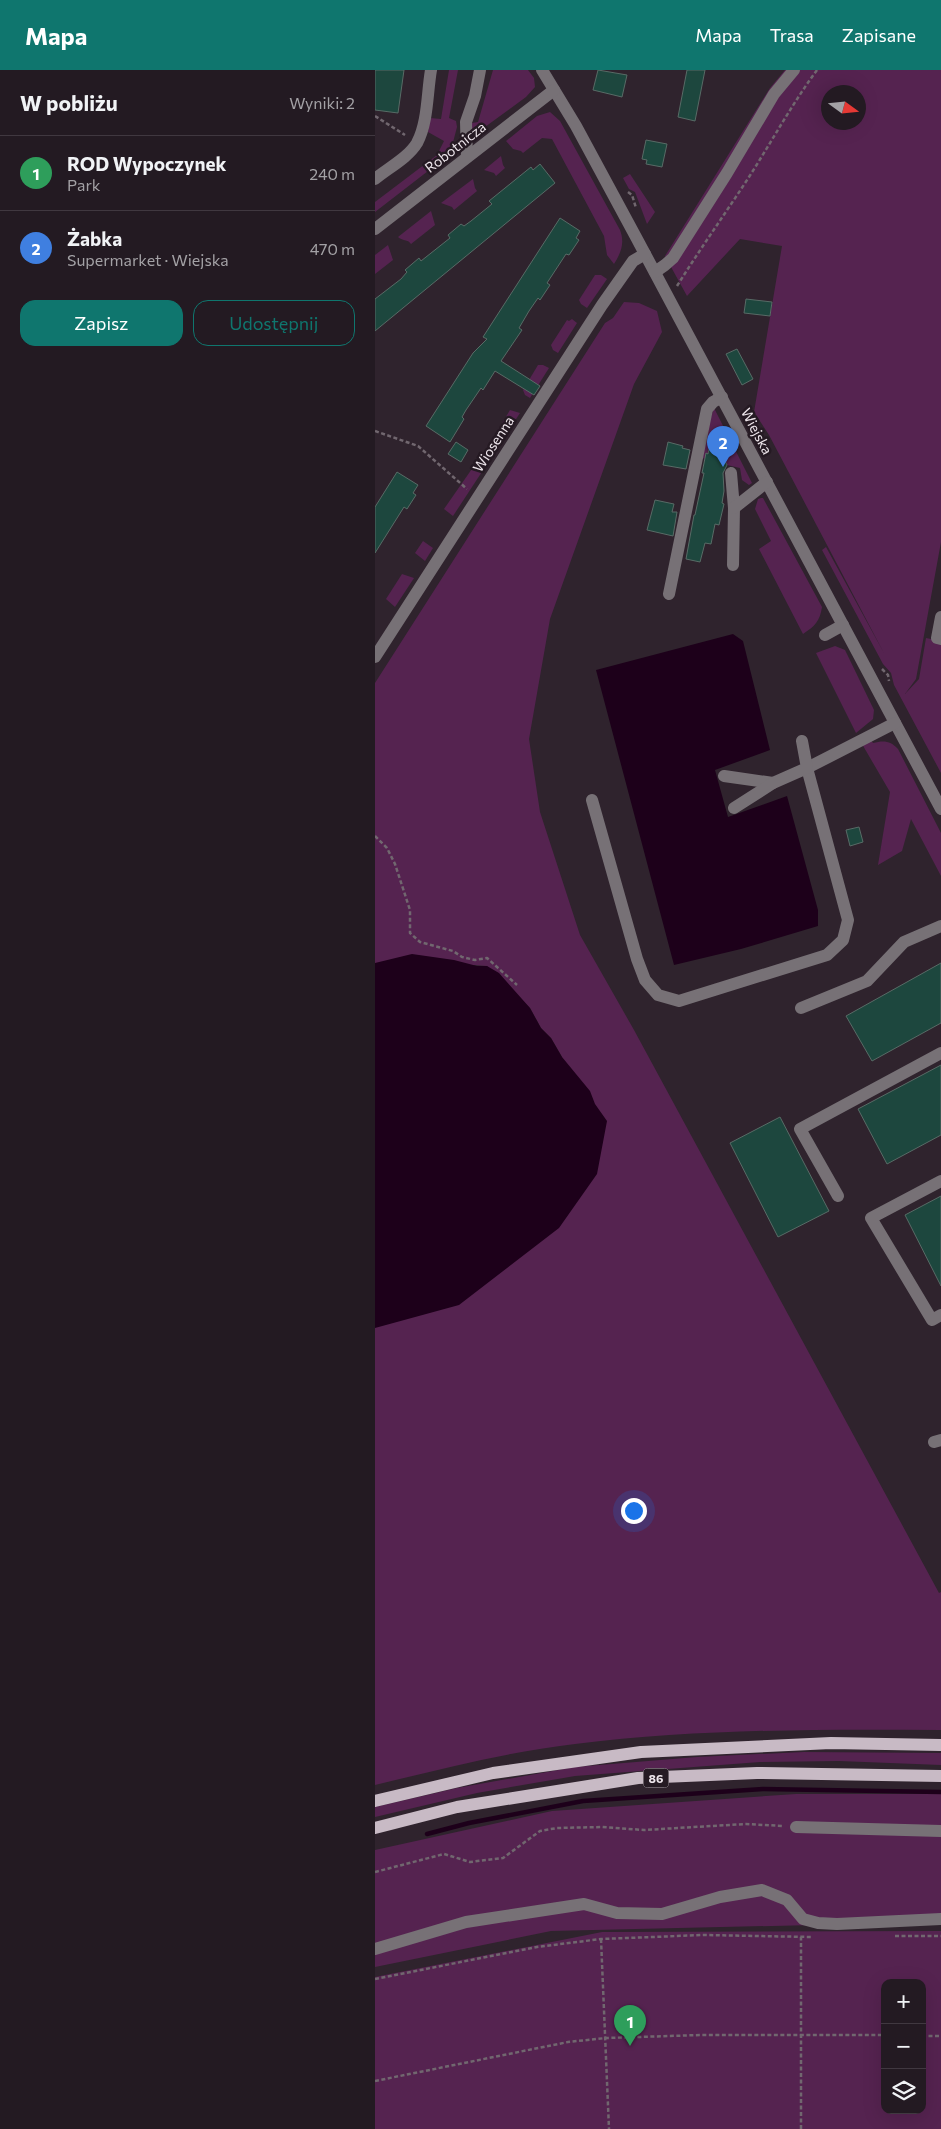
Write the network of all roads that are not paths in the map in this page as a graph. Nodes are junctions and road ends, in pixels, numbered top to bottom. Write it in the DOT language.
graph roads {
  1 [pos="431,70"];
  2 [pos="480,70"];
  3 [pos="542,70"];
  4 [pos="794,70"];
  5 [pos="554,90"];
  6 [pos="467,157"];
  7 [pos="375,178"];
  8 [pos="375,229"];
  9 [pos="645,254"];
  10 [pos="655,272"];
  11 [pos="722,398"];
  12 [pos="731,473"];
  13 [pos="767,482"];
  14 [pos="734,508"];
  15 [pos="733,565"];
  16 [pos="669,594"];
  17 [pos="941,617"];
  18 [pos="843,626"];
  19 [pos="825,635"];
  20 [pos="941,639"];
  21 [pos="375,657"];
  22 [pos="895,723"];
  23 [pos="802,741"];
  24 [pos="807,768"];
  25 [pos="724,776"];
  26 [pos="773,783"];
  27 [pos="592,800"];
  28 [pos="734,808"];
  29 [pos="941,809"];
  30 [pos="941,926"];
  31 [pos="801,1008"];
  32 [pos="941,1053"];
  33 [pos="941,1181"];
  34 [pos="838,1196"];
  35 [pos="941,1315"];
  36 [pos="941,1745"];
  37 [pos="941,1776"];
  38 [pos="375,1801"];
  39 [pos="796,1826"];
  40 [pos="375,1828"];
  41 [pos="941,1831"];
  42 [pos="941,1920"];
  43 [pos="375,1950"];
  1 -- 7 [label="street"];
  2 -- 6 [label="street"];
  3 -- 5 [label="street, Wiejska"];
  4 -- 10 [label="street"];
  5 -- 6 [label="street, Robotnicza"];
  5 -- 9 [label="street, Wiejska"];
  6 -- 8 [label="street, Robotnicza"];
  9 -- 10 [label="street, Wiejska"];
  9 -- 21 [label="street, Wiosenna"];
  10 -- 11 [label="street, Wiejska"];
  11 -- 13 [label="street, Wiejska"];
  11 -- 16 [label="street"];
  12 -- 14 [label="street"];
  13 -- 14 [label="street"];
  13 -- 18 [label="street, Wiejska"];
  14 -- 15 [label="street"];
  17 -- 20 [label="street"];
  18 -- 19 [label="street"];
  18 -- 22 [label="street, Wiejska"];
  22 -- 24 [label="street"];
  22 -- 29 [label="street, Wiejska"];
  23 -- 24 [label="street"];
  24 -- 26 [label="street"];
  24 -- 27 [label="street"];
  25 -- 26 [label="street"];
  26 -- 28 [label="street"];
  30 -- 31 [label="street"];
  32 -- 34 [label="street"];
  33 -- 35 [label="street"];
  36 -- 38 [label="main road, 86"];
  37 -- 40 [label="main road, 86"];
  39 -- 41 [label="street"];
  42 -- 43 [label="street"];
}
